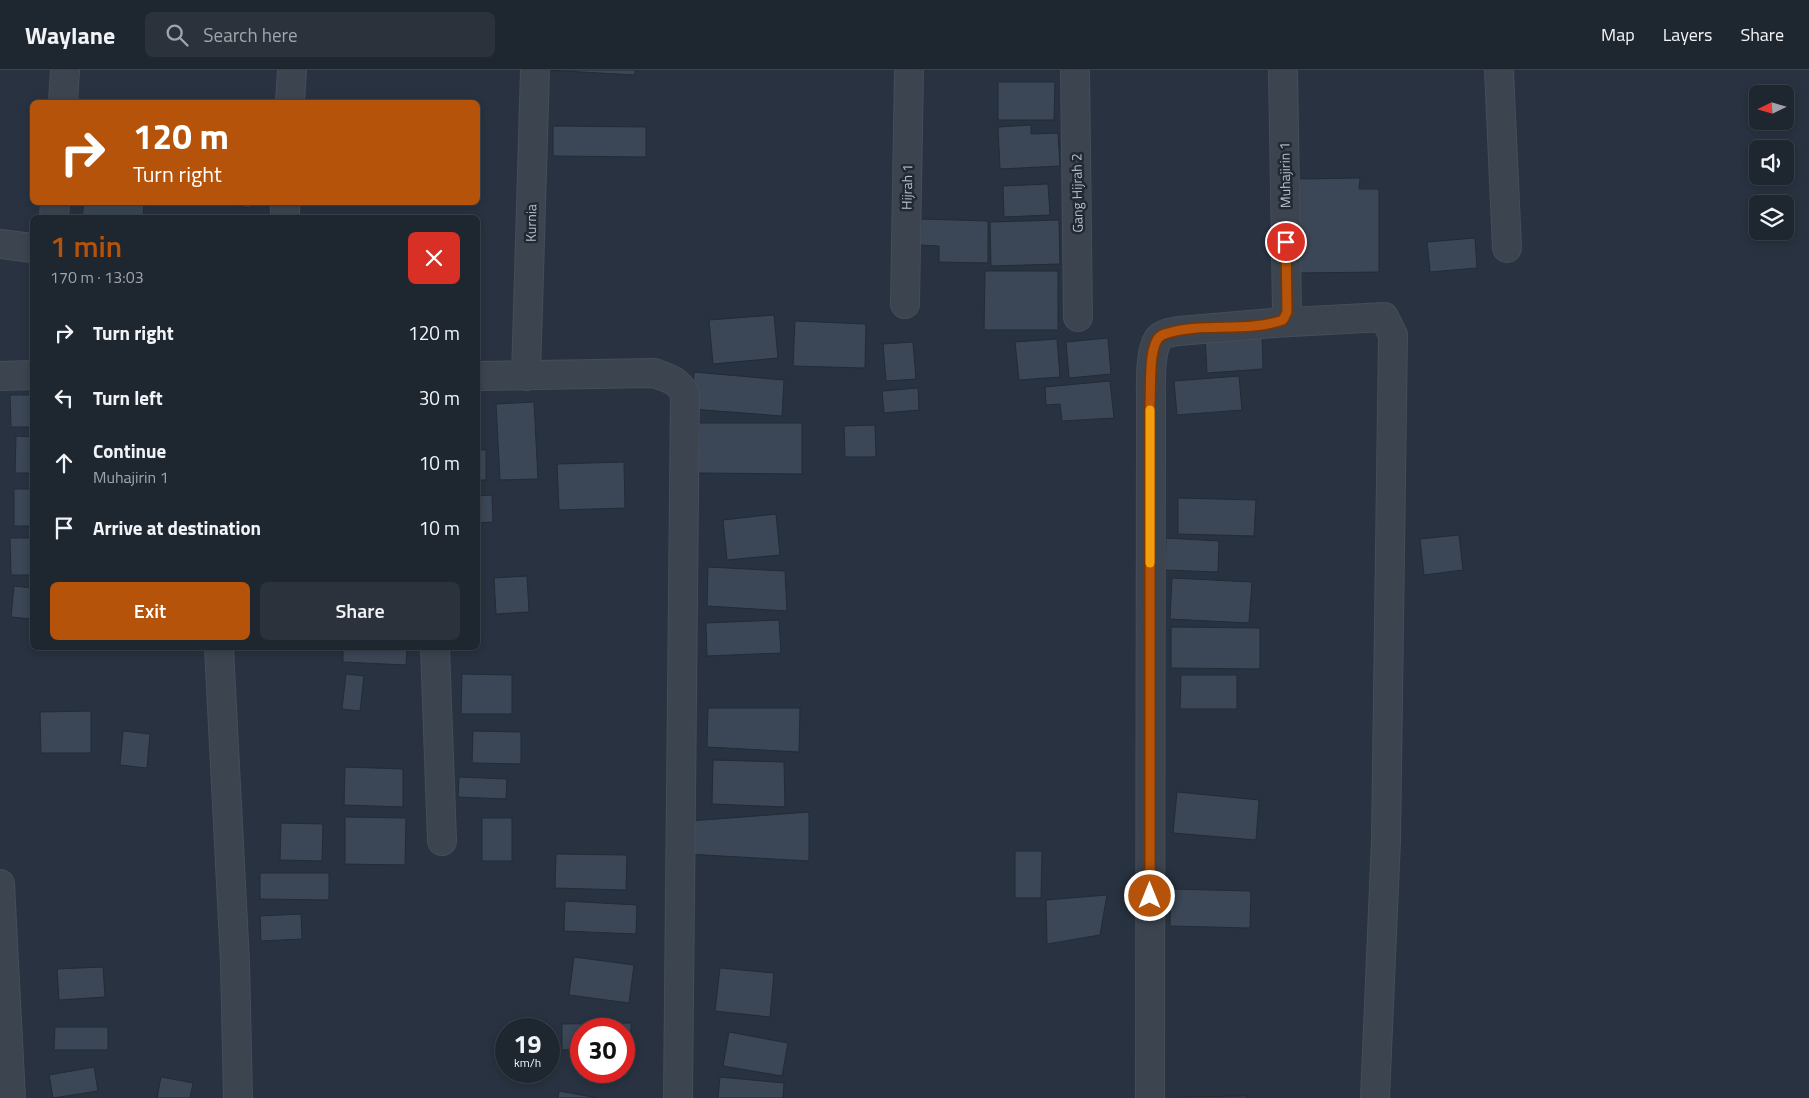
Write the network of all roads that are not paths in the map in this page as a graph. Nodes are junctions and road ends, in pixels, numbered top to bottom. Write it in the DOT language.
graph roads {
  1 [pos="65,70"];
  2 [pos="292,70"];
  3 [pos="535,70"];
  4 [pos="909,70"];
  5 [pos="1075,70"];
  6 [pos="1283,70"];
  7 [pos="1499,70"];
  8 [pos="63,100"];
  9 [pos="290,100"];
  10 [pos="0,244"];
  11 [pos="30,248"];
  12 [pos="1507,248"];
  13 [pos="905,304"];
  14 [pos="1078,317"];
  15 [pos="1272,324"];
  16 [pos="30,375"];
  17 [pos="0,376"];
  18 [pos="480,376"];
  19 [pos="526,376"];
  20 [pos="219,650"];
  21 [pos="435,650"];
  22 [pos="442,841"];
  23 [pos="0,884"];
  24 [pos="11,1098"];
  25 [pos="238,1098"];
  26 [pos="678,1098"];
  27 [pos="1150,1098"];
  28 [pos="1375,1098"];
  1 -- 8 [label="street"];
  2 -- 9 [label="street"];
  3 -- 19 [label="street, Kurnia"];
  4 -- 13 [label="street, Hijrah 1"];
  5 -- 14 [label="street, Gang Hijrah 2"];
  6 -- 15 [label="street, Muhajirin 1"];
  7 -- 12 [label="street"];
  10 -- 11 [label="street"];
  15 -- 27 [label="street"];
  15 -- 28 [label="street"];
  16 -- 17 [label="street"];
  18 -- 19 [label="street"];
  19 -- 26 [label="street"];
  20 -- 25 [label="street"];
  21 -- 22 [label="street"];
  23 -- 24 [label="street"];
}
